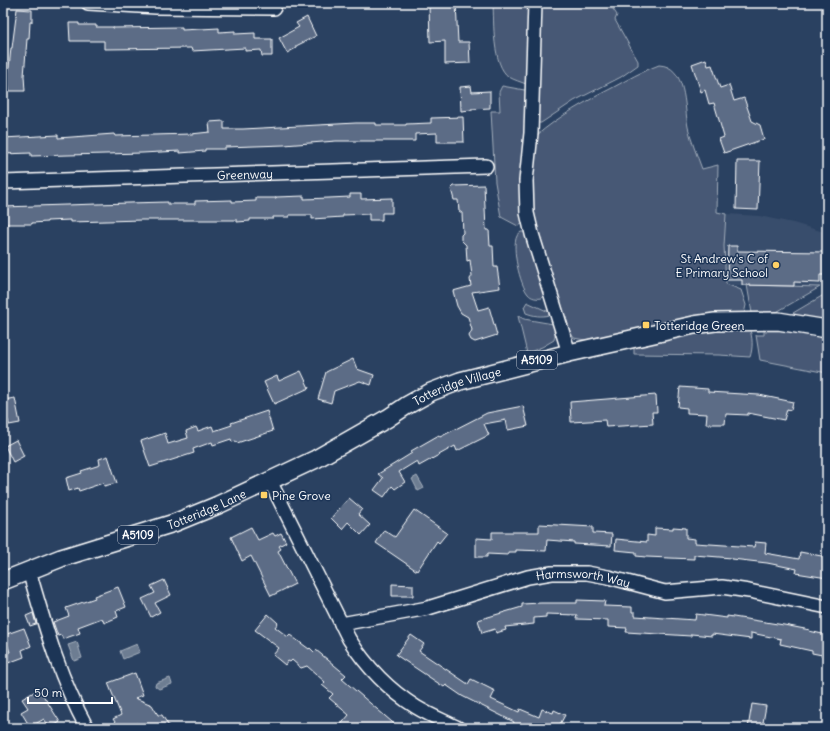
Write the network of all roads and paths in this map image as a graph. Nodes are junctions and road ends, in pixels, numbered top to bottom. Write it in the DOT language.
graph roads {
  1 [pos="88,3"];
  2 [pos="535,3"];
  3 [pos="157,5"];
  4 [pos="274,8"];
  5 [pos="486,166"];
  6 [pos="3,182"];
  7 [pos="827,329"];
  8 [pos="569,353"];
  9 [pos="270,481"];
  10 [pos="29,571"];
  11 [pos="3,581"];
  12 [pos="827,607"];
  13 [pos="341,624"];
  14 [pos="87,728"];
  15 [pos="458,728"];
  1 -- 3 [label="street"];
  2 -- 8 [label="street"];
  3 -- 4 [label="street"];
  5 -- 6 [label="street, Greenway"];
  7 -- 8 [label="main road, Totteridge Village / A5109"];
  8 -- 9 [label="main road, Totteridge Village / A5109"];
  9 -- 10 [label="main road, Totteridge Lane / A5109"];
  9 -- 13 [label="street"];
  10 -- 11 [label="main road, Totteridge Lane / A5109"];
  10 -- 14 [label="street"];
  12 -- 13 [label="street, Harmsworth Way"];
  13 -- 15 [label="street"];
}
